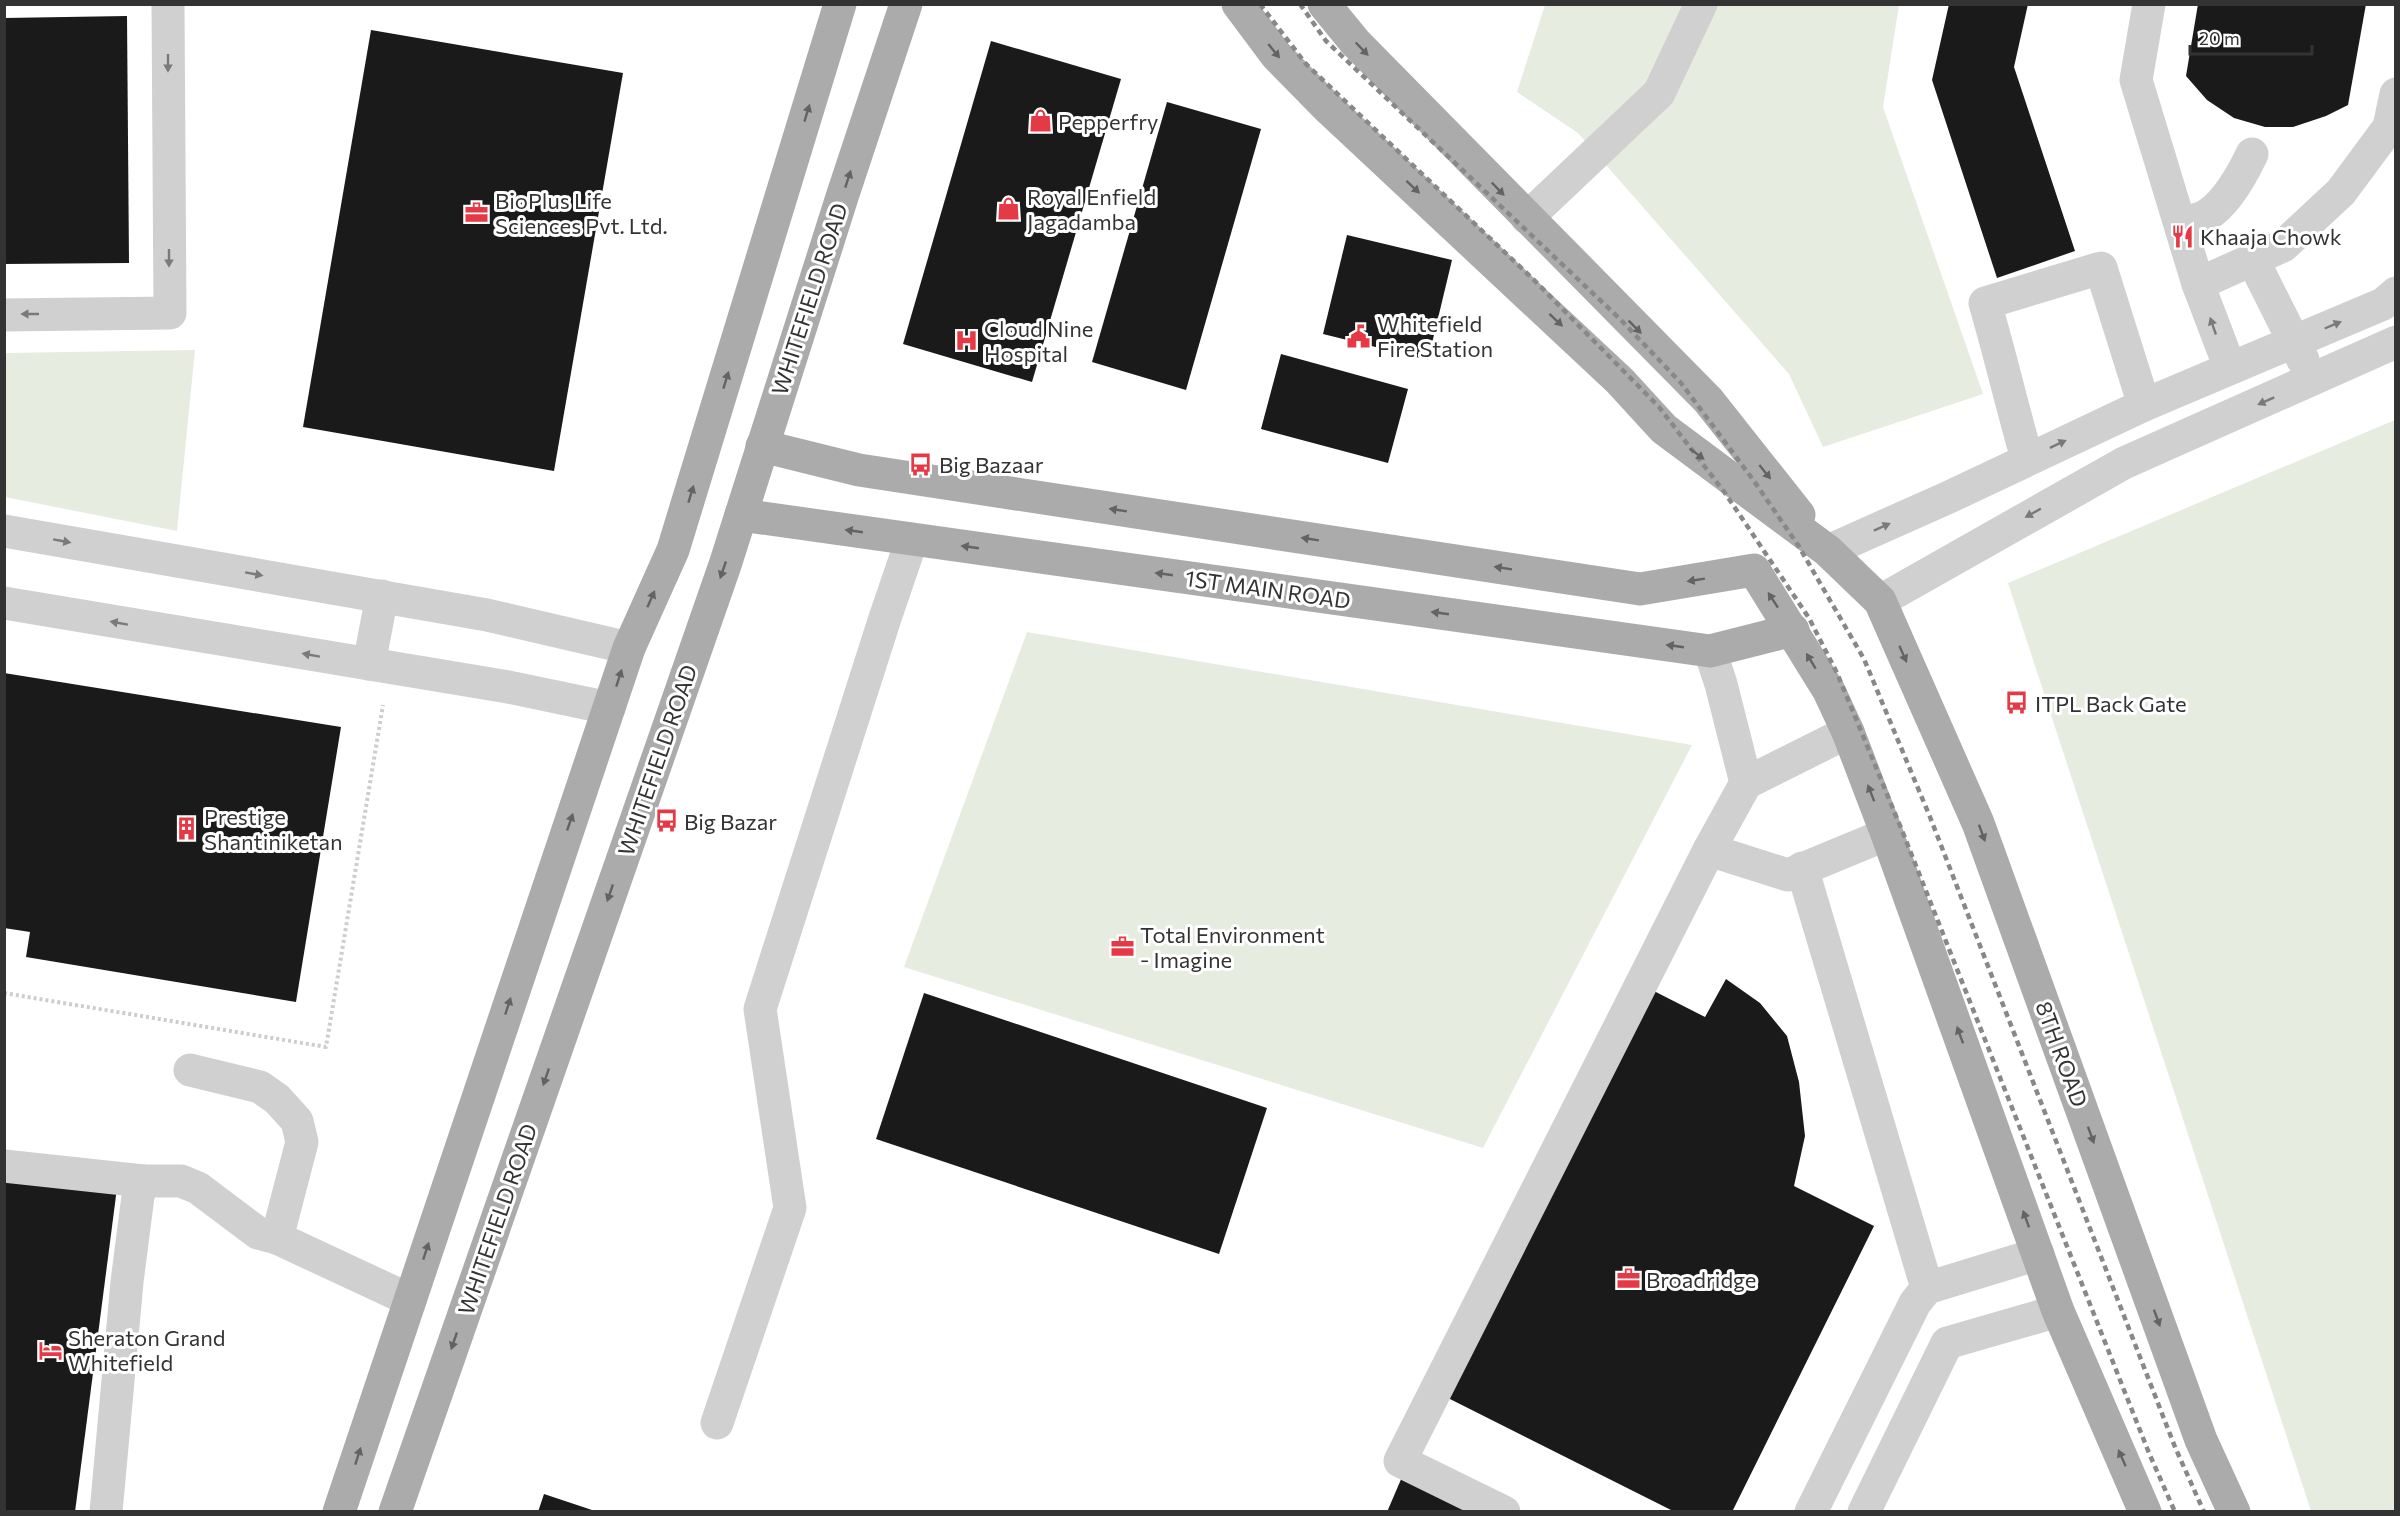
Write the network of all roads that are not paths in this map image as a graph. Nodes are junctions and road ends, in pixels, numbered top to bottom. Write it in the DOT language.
graph roads {
  1 [pos="168,4"];
  2 [pos="840,4"];
  3 [pos="906,4"];
  4 [pos="1238,4"];
  5 [pos="1324,4"];
  6 [pos="1701,4"];
  7 [pos="2149,4"];
  8 [pos="2396,94"];
  9 [pos="2252,154"];
  10 [pos="1527,218"];
  11 [pos="2180,224"];
  12 [pos="2253,260"];
  13 [pos="2198,284"];
  14 [pos="2396,293"];
  15 [pos="4,315"];
  16 [pos="2294,342"];
  17 [pos="2396,342"];
  18 [pos="2230,368"];
  19 [pos="2313,380"];
  20 [pos="2144,405"];
  21 [pos="762,446"];
  22 [pos="2028,458"];
  23 [pos="741,515"];
  24 [pos="4,531"];
  25 [pos="912,539"];
  26 [pos="1828,551"];
  27 [pos="382,596"];
  28 [pos="1880,601"];
  29 [pos="4,603"];
  30 [pos="1793,630"];
  31 [pos="629,648"];
  32 [pos="1710,651"];
  33 [pos="369,664"];
  34 [pos="609,708"];
  35 [pos="1848,732"];
  36 [pos="1746,783"];
  37 [pos="1887,834"];
  38 [pos="1709,850"];
  39 [pos="1802,868"];
  40 [pos="190,1070"];
  41 [pos="4,1166"];
  42 [pos="143,1181"];
  43 [pos="277,1238"];
  44 [pos="2038,1254"];
  45 [pos="1927,1288"];
  46 [pos="410,1300"];
  47 [pos="2058,1311"];
  48 [pos="717,1423"];
  49 [pos="106,1512"];
  50 [pos="339,1512"];
  51 [pos="395,1512"];
  52 [pos="1504,1512"];
  53 [pos="1811,1512"];
  54 [pos="1864,1512"];
  55 [pos="2145,1512"];
  56 [pos="2234,1512"];
  1 -- 15 [label="street, one-way"];
  31 -- 2 [label="main road, one-way"];
  21 -- 3 [label="main road, WHITEFIELD ROAD, one-way"];
  4 -- 26 [label="main road, one-way"];
  5 -- 10 [label="main road, one-way"];
  6 -- 10 [label="street"];
  7 -- 11 [label="street"];
  8 -- 12 [label="street"];
  9 -- 11 [label="street"];
  10 -- 26 [label="main road, one-way"];
  11 -- 13 [label="street"];
  12 -- 13 [label="street"];
  12 -- 16 [label="street"];
  18 -- 13 [label="street, one-way"];
  16 -- 14 [label="street, one-way"];
  16 -- 18 [label="street"];
  16 -- 19 [label="street"];
  17 -- 19 [label="street"];
  18 -- 20 [label="street"];
  19 -- 28 [label="street, one-way"];
  22 -- 20 [label="street, one-way"];
  20 -- 22 [label="street"];
  21 -- 23 [label="main road, WHITEFIELD ROAD"];
  30 -- 21 [label="main road, one-way"];
  26 -- 22 [label="street, one-way"];
  25 -- 23 [label="main road, 1ST MAIN ROAD, one-way"];
  23 -- 51 [label="main road, WHITEFIELD ROAD, one-way"];
  24 -- 27 [label="street, one-way"];
  32 -- 25 [label="main road, 1ST MAIN ROAD, one-way"];
  25 -- 48 [label="street"];
  26 -- 28 [label="main road"];
  27 -- 31 [label="street"];
  27 -- 33 [label="street"];
  28 -- 56 [label="main road, 8TH ROAD, one-way"];
  33 -- 29 [label="street, one-way"];
  30 -- 32 [label="main road, 1ST MAIN ROAD"];
  35 -- 30 [label="main road, one-way"];
  34 -- 31 [label="main road, one-way"];
  32 -- 36 [label="street"];
  33 -- 34 [label="street"];
  46 -- 34 [label="main road, one-way"];
  35 -- 36 [label="street"];
  37 -- 35 [label="main road, one-way"];
  36 -- 38 [label="street"];
  37 -- 39 [label="street"];
  44 -- 37 [label="main road, one-way"];
  38 -- 39 [label="street"];
  38 -- 52 [label="street"];
  39 -- 45 [label="street"];
  40 -- 43 [label="street"];
  41 -- 42 [label="street"];
  42 -- 43 [label="street"];
  42 -- 49 [label="street"];
  43 -- 46 [label="street"];
  44 -- 45 [label="street"];
  44 -- 47 [label="main road"];
  45 -- 53 [label="street"];
  50 -- 46 [label="main road, one-way"];
  47 -- 54 [label="street"];
  55 -- 47 [label="main road, one-way"];
}
